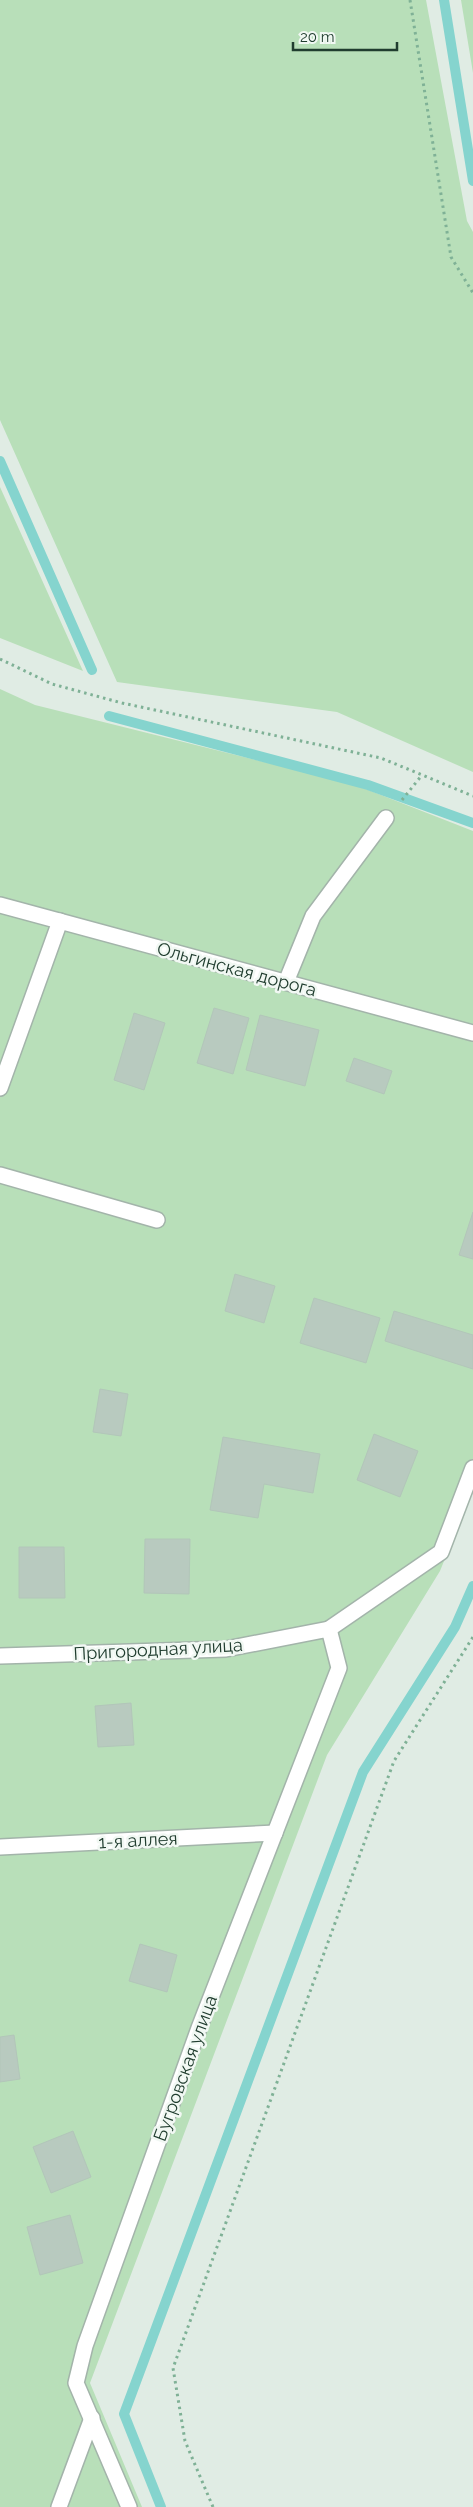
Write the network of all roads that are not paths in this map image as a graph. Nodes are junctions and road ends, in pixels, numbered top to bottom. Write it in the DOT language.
graph roads {
  1 [pos="386,818"];
  2 [pos="0,905"];
  3 [pos="60,921"];
  4 [pos="286,982"];
  5 [pos="473,1033"];
  6 [pos="0,1088"];
  7 [pos="0,1174"];
  8 [pos="157,1220"];
  9 [pos="473,1468"];
  10 [pos="329,1629"];
  11 [pos="0,1656"];
  12 [pos="275,1833"];
  13 [pos="0,1847"];
  14 [pos="92,2418"];
  15 [pos="59,2507"];
  16 [pos="129,2507"];
  1 -- 4 [label="street"];
  2 -- 3 [label="street, Ольгинская дорога"];
  3 -- 4 [label="street, Ольгинская дорога"];
  3 -- 6 [label="street"];
  4 -- 5 [label="street, Ольгинская дорога"];
  7 -- 8 [label="street"];
  9 -- 10 [label="street, Пригородная улица"];
  10 -- 11 [label="street, Пригородная улица"];
  10 -- 12 [label="street, Бугровская улица"];
  12 -- 13 [label="street, 1-я аллея"];
  12 -- 14 [label="street, Бугровская улица"];
  14 -- 15 [label="street"];
  14 -- 16 [label="street, Бугровская улица"];
}
